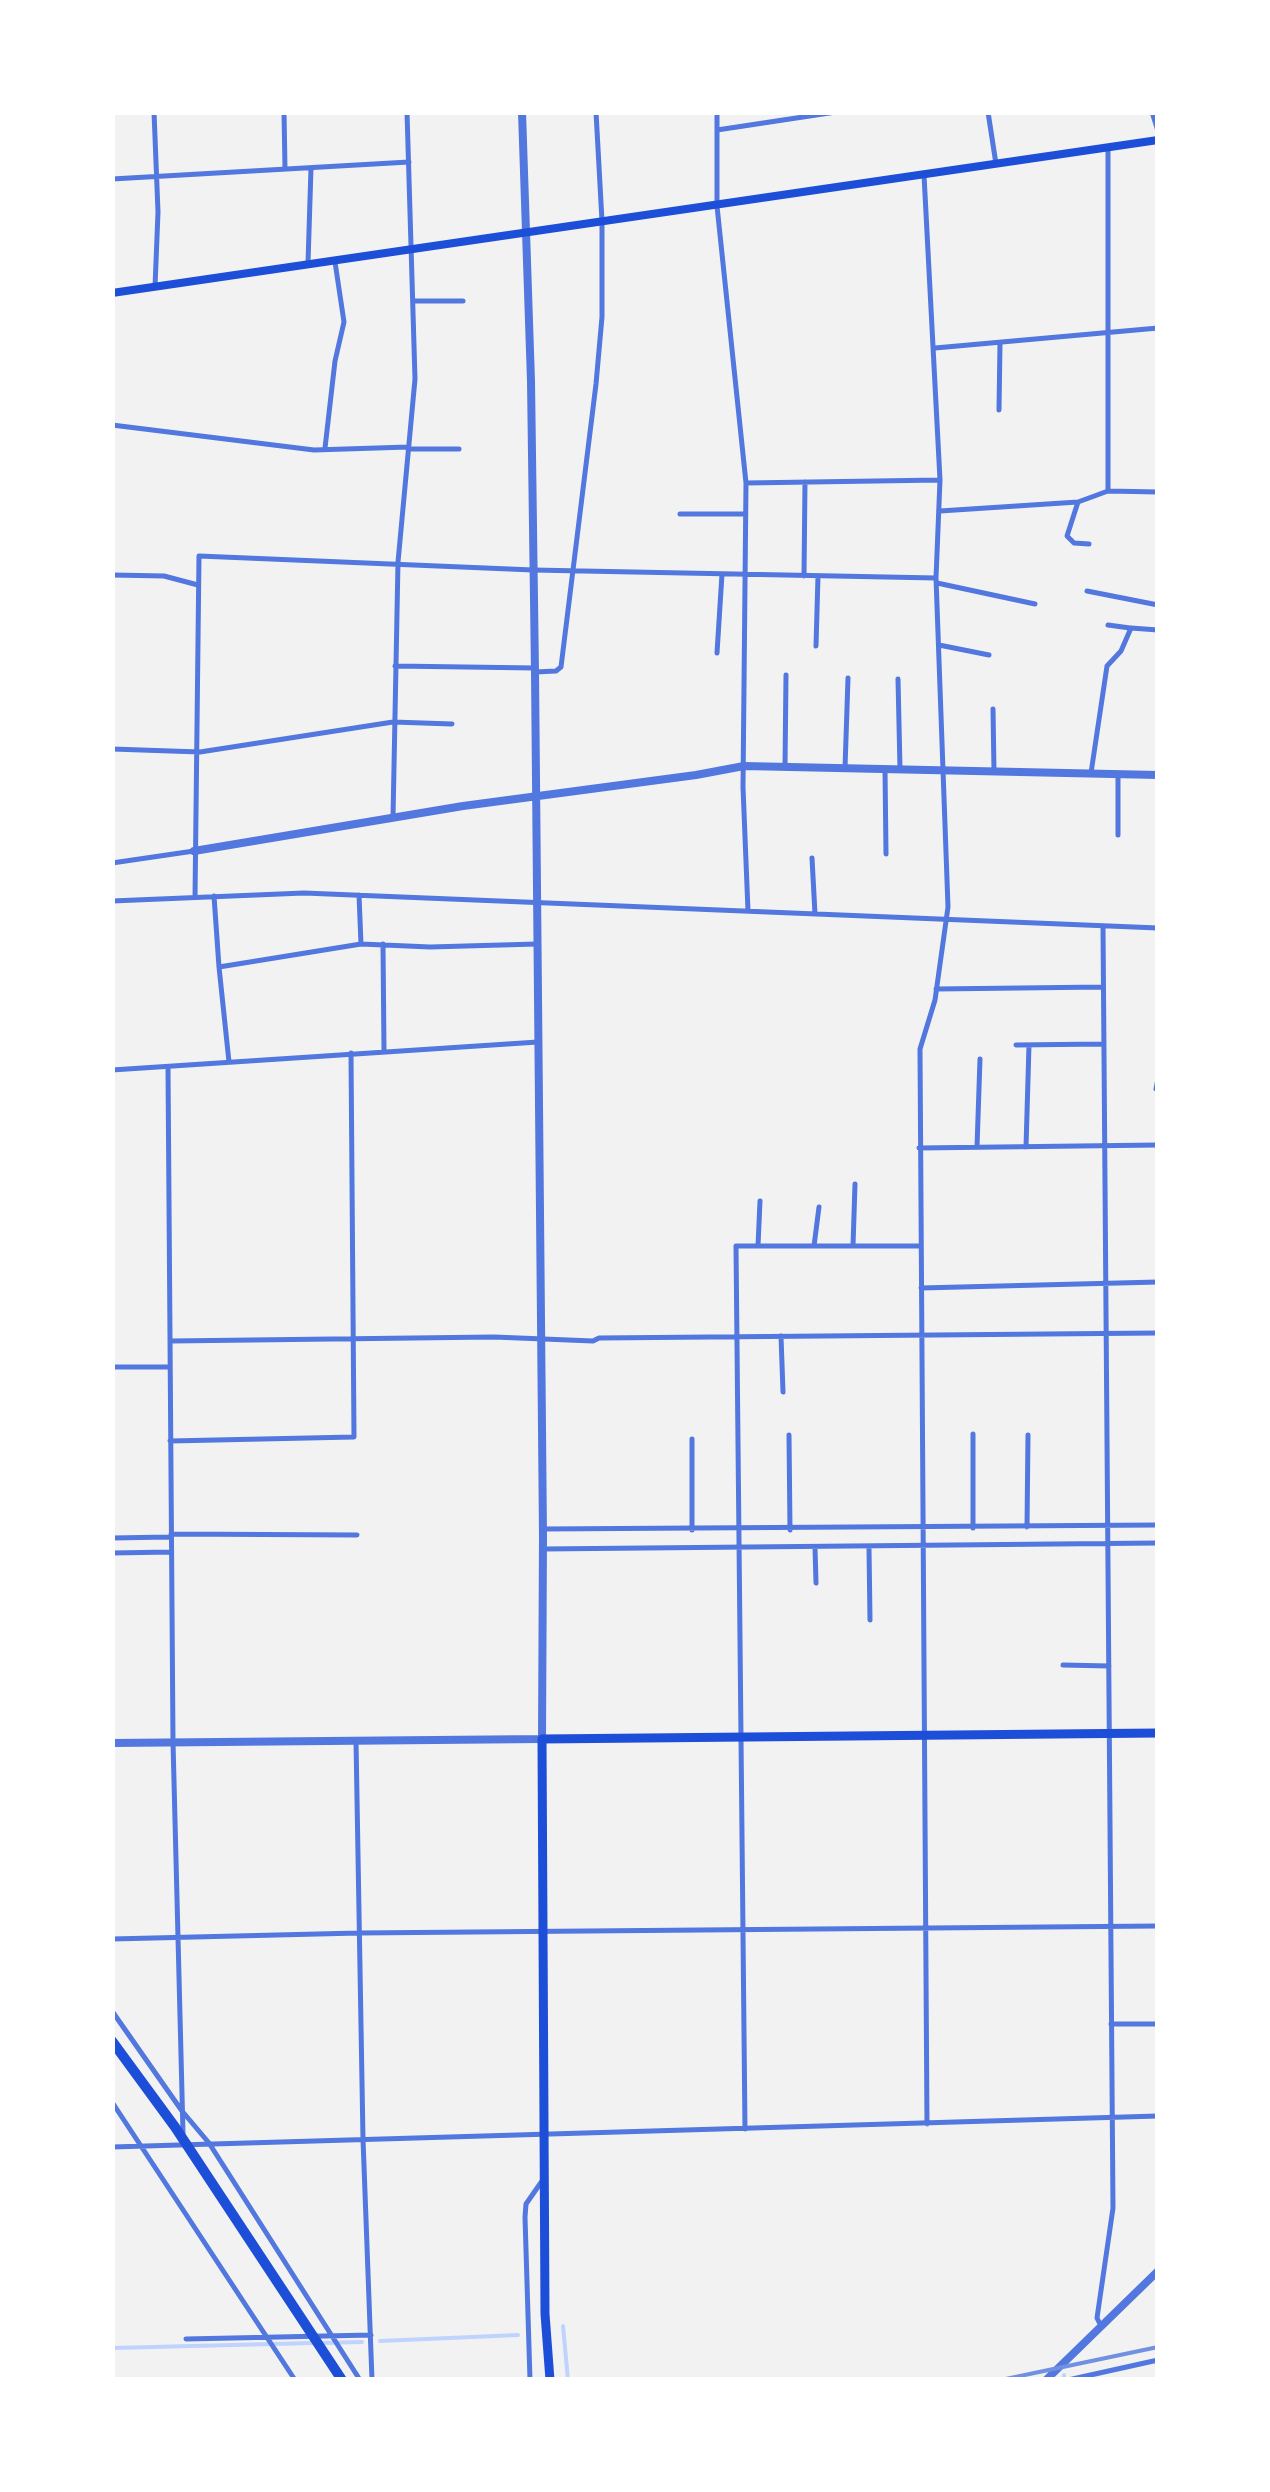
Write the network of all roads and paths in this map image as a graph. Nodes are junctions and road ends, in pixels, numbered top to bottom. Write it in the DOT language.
graph roads {
  1 [pos="154,112"];
  2 [pos="284,112"];
  3 [pos="407,112"];
  4 [pos="522,112"];
  5 [pos="596,112"];
  6 [pos="717,112"];
  7 [pos="836,112"];
  8 [pos="988,112"];
  9 [pos="1152,112"];
  10 [pos="717,130"];
  11 [pos="1158,131"];
  12 [pos="1158,140"];
  13 [pos="1108,148"];
  14 [pos="409,162"];
  15 [pos="996,164"];
  16 [pos="312,168"];
  17 [pos="285,169"];
  18 [pos="924,175"];
  19 [pos="157,177"];
  20 [pos="112,179"];
  21 [pos="717,206"];
  22 [pos="602,221"];
  23 [pos="526,231"];
  24 [pos="410,248"];
  25 [pos="334,259"];
  26 [pos="308,263"];
  27 [pos="155,286"];
  28 [pos="112,293"];
  29 [pos="463,301"];
  30 [pos="413,302"];
  31 [pos="1158,328"];
  32 [pos="1107,333"];
  33 [pos="1000,342"];
  34 [pos="935,348"];
  35 [pos="999,410"];
  36 [pos="112,425"];
  37 [pos="408,448"];
  38 [pos="325,449"];
  39 [pos="459,449"];
  40 [pos="940,480"];
  41 [pos="746,482"];
  42 [pos="805,482"];
  43 [pos="1108,491"];
  44 [pos="1158,492"];
  45 [pos="1078,502"];
  46 [pos="940,512"];
  47 [pos="680,514"];
  48 [pos="745,514"];
  49 [pos="1090,544"];
  50 [pos="398,562"];
  51 [pos="533,570"];
  52 [pos="572,570"];
  53 [pos="722,574"];
  54 [pos="112,575"];
  55 [pos="744,575"];
  56 [pos="804,576"];
  57 [pos="818,576"];
  58 [pos="937,580"];
  59 [pos="198,585"];
  60 [pos="1086,592"];
  61 [pos="1036,604"];
  62 [pos="1158,606"];
  63 [pos="1108,624"];
  64 [pos="1130,628"];
  65 [pos="1158,630"];
  66 [pos="939,645"];
  67 [pos="816,646"];
  68 [pos="718,653"];
  69 [pos="988,655"];
  70 [pos="395,666"];
  71 [pos="535,670"];
  72 [pos="786,675"];
  73 [pos="848,678"];
  74 [pos="898,679"];
  75 [pos="994,709"];
  76 [pos="393,722"];
  77 [pos="452,724"];
  78 [pos="112,750"];
  79 [pos="196,752"];
  80 [pos="744,766"];
  81 [pos="785,766"];
  82 [pos="846,768"];
  83 [pos="885,769"];
  84 [pos="900,769"];
  85 [pos="944,770"];
  86 [pos="994,772"];
  87 [pos="1091,774"];
  88 [pos="1118,774"];
  89 [pos="1158,775"];
  90 [pos="536,796"];
  91 [pos="393,818"];
  92 [pos="1118,836"];
  93 [pos="194,851"];
  94 [pos="886,854"];
  95 [pos="812,858"];
  96 [pos="112,863"];
  97 [pos="214,896"];
  98 [pos="359,896"];
  99 [pos="195,897"];
  100 [pos="112,901"];
  101 [pos="537,903"];
  102 [pos="748,911"];
  103 [pos="815,914"];
  104 [pos="946,919"];
  105 [pos="1103,926"];
  106 [pos="1158,928"];
  107 [pos="361,944"];
  108 [pos="382,944"];
  109 [pos="537,944"];
  110 [pos="219,968"];
  111 [pos="1103,987"];
  112 [pos="936,989"];
  113 [pos="538,1042"];
  114 [pos="1103,1044"];
  115 [pos="1016,1045"];
  116 [pos="1029,1045"];
  117 [pos="384,1051"];
  118 [pos="351,1053"];
  119 [pos="980,1059"];
  120 [pos="228,1062"];
  121 [pos="168,1066"];
  122 [pos="112,1070"];
  123 [pos="1158,1079"];
  124 [pos="1156,1089"];
  125 [pos="1103,1145"];
  126 [pos="1158,1145"];
  127 [pos="1026,1146"];
  128 [pos="977,1147"];
  129 [pos="919,1148"];
  130 [pos="855,1184"];
  131 [pos="760,1200"];
  132 [pos="819,1207"];
  133 [pos="758,1246"];
  134 [pos="814,1246"];
  135 [pos="853,1246"];
  136 [pos="920,1246"];
  137 [pos="1158,1282"];
  138 [pos="1104,1284"];
  139 [pos="921,1288"];
  140 [pos="1104,1333"];
  141 [pos="1158,1333"];
  142 [pos="922,1335"];
  143 [pos="781,1336"];
  144 [pos="738,1337"];
  145 [pos="542,1340"];
  146 [pos="354,1341"];
  147 [pos="170,1342"];
  148 [pos="169,1366"];
  149 [pos="112,1367"];
  150 [pos="783,1392"];
  151 [pos="973,1434"];
  152 [pos="789,1435"];
  153 [pos="1028,1435"];
  154 [pos="692,1438"];
  155 [pos="170,1441"];
  156 [pos="1158,1525"];
  157 [pos="1028,1527"];
  158 [pos="973,1528"];
  159 [pos="1107,1529"];
  160 [pos="692,1530"];
  161 [pos="790,1530"];
  162 [pos="923,1531"];
  163 [pos="739,1532"];
  164 [pos="357,1535"];
  165 [pos="171,1536"];
  166 [pos="112,1538"];
  167 [pos="543,1540"];
  168 [pos="1107,1542"];
  169 [pos="923,1544"];
  170 [pos="1158,1544"];
  171 [pos="739,1547"];
  172 [pos="869,1547"];
  173 [pos="816,1548"];
  174 [pos="171,1550"];
  175 [pos="112,1553"];
  176 [pos="816,1583"];
  177 [pos="870,1620"];
  178 [pos="1062,1665"];
  179 [pos="1108,1666"];
  180 [pos="1158,1733"];
  181 [pos="1109,1734"];
  182 [pos="925,1735"];
  183 [pos="742,1737"];
  184 [pos="542,1738"];
  185 [pos="356,1740"];
  186 [pos="173,1742"];
  187 [pos="112,1743"];
  188 [pos="1109,1926"];
  189 [pos="1158,1926"];
  190 [pos="927,1929"];
  191 [pos="742,1930"];
  192 [pos="542,1931"];
  193 [pos="359,1933"];
  194 [pos="177,1938"];
  195 [pos="112,1939"];
  196 [pos="112,2011"];
  197 [pos="1111,2024"];
  198 [pos="1158,2024"];
  199 [pos="112,2041"];
  200 [pos="112,2102"];
  201 [pos="182,2111"];
  202 [pos="1158,2116"];
  203 [pos="1112,2117"];
  204 [pos="927,2124"];
  205 [pos="745,2129"];
  206 [pos="544,2134"];
  207 [pos="363,2139"];
  208 [pos="209,2143"];
  209 [pos="183,2144"];
  210 [pos="144,2146"];
  211 [pos="112,2147"];
  212 [pos="544,2179"];
  213 [pos="1158,2271"];
  214 [pos="1101,2326"];
  215 [pos="371,2335"];
  216 [pos="331,2336"];
  217 [pos="269,2337"];
  218 [pos="186,2339"];
  219 [pos="1158,2360"];
  220 [pos="296,2380"];
  221 [pos="342,2380"];
  222 [pos="360,2380"];
  223 [pos="372,2380"];
  224 [pos="530,2380"];
  225 [pos="550,2380"];
  226 [pos="1046,2380"];
  227 [pos="1068,2380"];
  1 -- 19 [label="street"];
  2 -- 17 [label="street"];
  3 -- 14 [label="street"];
  4 -- 23 [label="street"];
  5 -- 22 [label="street"];
  6 -- 10 [label="street"];
  7 -- 10 [label="street"];
  8 -- 15 [label="street"];
  9 -- 11 [label="street"];
  10 -- 21 [label="street"];
  12 -- 13 [label="main road"];
  13 -- 15 [label="main road"];
  13 -- 32 [label="street"];
  14 -- 16 [label="street"];
  14 -- 24 [label="street"];
  15 -- 18 [label="main road"];
  16 -- 17 [label="street"];
  16 -- 26 [label="street"];
  17 -- 19 [label="street"];
  18 -- 21 [label="main road"];
  18 -- 34 [label="street"];
  19 -- 20 [label="street"];
  19 -- 27 [label="street"];
  21 -- 22 [label="main road"];
  21 -- 41 [label="street"];
  22 -- 23 [label="main road"];
  22 -- 52 [label="street"];
  23 -- 24 [label="main road"];
  23 -- 51 [label="street"];
  24 -- 25 [label="main road"];
  24 -- 30 [label="street"];
  25 -- 26 [label="main road"];
  25 -- 38 [label="street"];
  26 -- 27 [label="main road"];
  27 -- 28 [label="main road"];
  29 -- 30 [label="street"];
  30 -- 37 [label="street"];
  31 -- 32 [label="street"];
  32 -- 33 [label="street"];
  32 -- 43 [label="street"];
  33 -- 34 [label="street"];
  33 -- 35 [label="street"];
  34 -- 40 [label="street"];
  36 -- 38 [label="street"];
  37 -- 38 [label="street"];
  37 -- 39 [label="street"];
  37 -- 50 [label="street"];
  40 -- 42 [label="street"];
  40 -- 46 [label="street"];
  41 -- 42 [label="street"];
  41 -- 48 [label="street"];
  42 -- 56 [label="street"];
  43 -- 44 [label="street"];
  43 -- 45 [label="street"];
  45 -- 46 [label="street"];
  45 -- 49 [label="street"];
  46 -- 58 [label="street"];
  47 -- 48 [label="street"];
  48 -- 55 [label="street"];
  50 -- 51 [label="street"];
  50 -- 59 [label="street"];
  50 -- 70 [label="street"];
  51 -- 52 [label="street"];
  51 -- 71 [label="street"];
  52 -- 53 [label="street"];
  52 -- 71 [label="street"];
  53 -- 55 [label="street"];
  53 -- 68 [label="street"];
  54 -- 59 [label="street"];
  55 -- 56 [label="street"];
  55 -- 80 [label="street"];
  56 -- 57 [label="street"];
  57 -- 58 [label="street"];
  57 -- 67 [label="street"];
  58 -- 61 [label="street"];
  58 -- 66 [label="street"];
  59 -- 79 [label="street"];
  60 -- 62 [label="street"];
  63 -- 64 [label="street"];
  64 -- 65 [label="street"];
  64 -- 87 [label="street"];
  66 -- 69 [label="street"];
  66 -- 85 [label="street"];
  70 -- 71 [label="street"];
  70 -- 76 [label="street"];
  71 -- 90 [label="street"];
  72 -- 81 [label="street"];
  73 -- 82 [label="street"];
  74 -- 84 [label="street"];
  75 -- 86 [label="street"];
  76 -- 77 [label="street"];
  76 -- 79 [label="street"];
  76 -- 91 [label="street"];
  78 -- 79 [label="street"];
  79 -- 93 [label="street"];
  80 -- 81 [label="street"];
  80 -- 90 [label="street"];
  80 -- 102 [label="street"];
  81 -- 82 [label="street"];
  82 -- 83 [label="street"];
  83 -- 84 [label="street"];
  83 -- 94 [label="street"];
  84 -- 85 [label="street"];
  85 -- 86 [label="street"];
  85 -- 104 [label="street"];
  86 -- 87 [label="street"];
  87 -- 88 [label="street"];
  88 -- 89 [label="street"];
  88 -- 92 [label="street"];
  90 -- 91 [label="street"];
  90 -- 101 [label="street"];
  91 -- 93 [label="street"];
  93 -- 96 [label="street"];
  93 -- 99 [label="street"];
  95 -- 103 [label="street"];
  97 -- 98 [label="street"];
  97 -- 99 [label="street"];
  97 -- 110 [label="street"];
  98 -- 101 [label="street"];
  98 -- 107 [label="street"];
  99 -- 100 [label="street"];
  101 -- 102 [label="street"];
  101 -- 109 [label="street"];
  102 -- 103 [label="street"];
  103 -- 104 [label="street"];
  104 -- 105 [label="street"];
  104 -- 112 [label="street"];
  105 -- 106 [label="street"];
  105 -- 111 [label="street"];
  107 -- 108 [label="street"];
  107 -- 110 [label="street"];
  108 -- 109 [label="street"];
  108 -- 117 [label="street"];
  109 -- 113 [label="street"];
  110 -- 120 [label="street"];
  111 -- 112 [label="street"];
  111 -- 114 [label="street"];
  112 -- 129 [label="street"];
  113 -- 117 [label="street"];
  113 -- 145 [label="street"];
  114 -- 116 [label="street"];
  114 -- 125 [label="street"];
  115 -- 116 [label="street"];
  116 -- 127 [label="street"];
  117 -- 118 [label="street"];
  118 -- 120 [label="street"];
  118 -- 146 [label="street"];
  119 -- 128 [label="street"];
  120 -- 121 [label="street"];
  121 -- 122 [label="street"];
  121 -- 147 [label="street"];
  123 -- 124 [label="street"];
  125 -- 126 [label="street"];
  125 -- 127 [label="street"];
  125 -- 138 [label="street"];
  127 -- 128 [label="street"];
  128 -- 129 [label="street"];
  129 -- 136 [label="street"];
  130 -- 135 [label="street"];
  131 -- 133 [label="street"];
  132 -- 134 [label="street"];
  133 -- 134 [label="street"];
  133 -- 144 [label="street"];
  134 -- 135 [label="street"];
  135 -- 136 [label="street"];
  136 -- 139 [label="street"];
  137 -- 138 [label="street"];
  138 -- 139 [label="street"];
  138 -- 140 [label="street"];
  139 -- 142 [label="street"];
  140 -- 141 [label="street"];
  140 -- 142 [label="street"];
  140 -- 159 [label="street"];
  142 -- 143 [label="street"];
  142 -- 162 [label="street"];
  143 -- 144 [label="street"];
  143 -- 150 [label="street"];
  144 -- 145 [label="street"];
  144 -- 163 [label="street"];
  145 -- 146 [label="street"];
  145 -- 167 [label="street"];
  146 -- 147 [label="street"];
  146 -- 155 [label="street"];
  147 -- 148 [label="street"];
  148 -- 149 [label="street"];
  148 -- 155 [label="street"];
  151 -- 158 [label="street"];
  152 -- 161 [label="street"];
  153 -- 157 [label="street"];
  154 -- 160 [label="street"];
  155 -- 165 [label="street"];
  156 -- 159 [label="street"];
  157 -- 158 [label="street"];
  157 -- 159 [label="street"];
  158 -- 162 [label="street"];
  159 -- 168 [label="street"];
  160 -- 163 [label="street"];
  160 -- 167 [label="street"];
  161 -- 162 [label="street"];
  161 -- 163 [label="street"];
  162 -- 169 [label="street"];
  163 -- 171 [label="street"];
  164 -- 165 [label="street"];
  165 -- 166 [label="street"];
  165 -- 174 [label="street"];
  167 -- 171 [label="street"];
  167 -- 184 [label="street"];
  168 -- 169 [label="street"];
  168 -- 170 [label="street"];
  168 -- 179 [label="street"];
  169 -- 172 [label="street"];
  169 -- 182 [label="street"];
  171 -- 173 [label="street"];
  171 -- 183 [label="street"];
  172 -- 173 [label="street"];
  172 -- 177 [label="street"];
  173 -- 176 [label="street"];
  174 -- 175 [label="street"];
  174 -- 186 [label="street"];
  178 -- 179 [label="street"];
  179 -- 181 [label="street"];
  180 -- 181 [label="highway"];
  181 -- 182 [label="highway"];
  181 -- 188 [label="street"];
  182 -- 183 [label="highway"];
  182 -- 190 [label="street"];
  183 -- 184 [label="highway"];
  183 -- 191 [label="street"];
  184 -- 185 [label="street"];
  184 -- 192 [label="highway"];
  185 -- 186 [label="street"];
  185 -- 193 [label="street"];
  186 -- 187 [label="street"];
  186 -- 194 [label="street"];
  188 -- 189 [label="street"];
  188 -- 190 [label="street"];
  188 -- 197 [label="street"];
  190 -- 191 [label="street"];
  190 -- 204 [label="street"];
  191 -- 192 [label="street"];
  191 -- 205 [label="street"];
  192 -- 193 [label="street"];
  192 -- 206 [label="highway"];
  193 -- 194 [label="street"];
  193 -- 207 [label="street"];
  194 -- 195 [label="street"];
  194 -- 201 [label="street"];
  196 -- 201 [label="street"];
  197 -- 198 [label="street"];
  197 -- 203 [label="street"];
  199 -- 221 [label="highway"];
  200 -- 210 [label="street"];
  201 -- 208 [label="street"];
  201 -- 209 [label="street"];
  202 -- 203 [label="street"];
  203 -- 204 [label="street"];
  203 -- 214 [label="street"];
  204 -- 205 [label="street"];
  205 -- 206 [label="street"];
  206 -- 207 [label="street"];
  206 -- 212 [label="highway"];
  207 -- 208 [label="street"];
  207 -- 215 [label="street"];
  208 -- 209 [label="street"];
  208 -- 216 [label="street"];
  209 -- 210 [label="street"];
  210 -- 211 [label="street"];
  210 -- 217 [label="street"];
  212 -- 224 [label="street"];
  212 -- 225 [label="highway"];
  213 -- 214 [label="street"];
  214 -- 226 [label="street"];
  215 -- 216 [label="street"];
  215 -- 223 [label="street"];
  216 -- 217 [label="street"];
  216 -- 222 [label="street"];
  217 -- 218 [label="street"];
  217 -- 220 [label="street"];
  219 -- 227 [label="street"];
}
